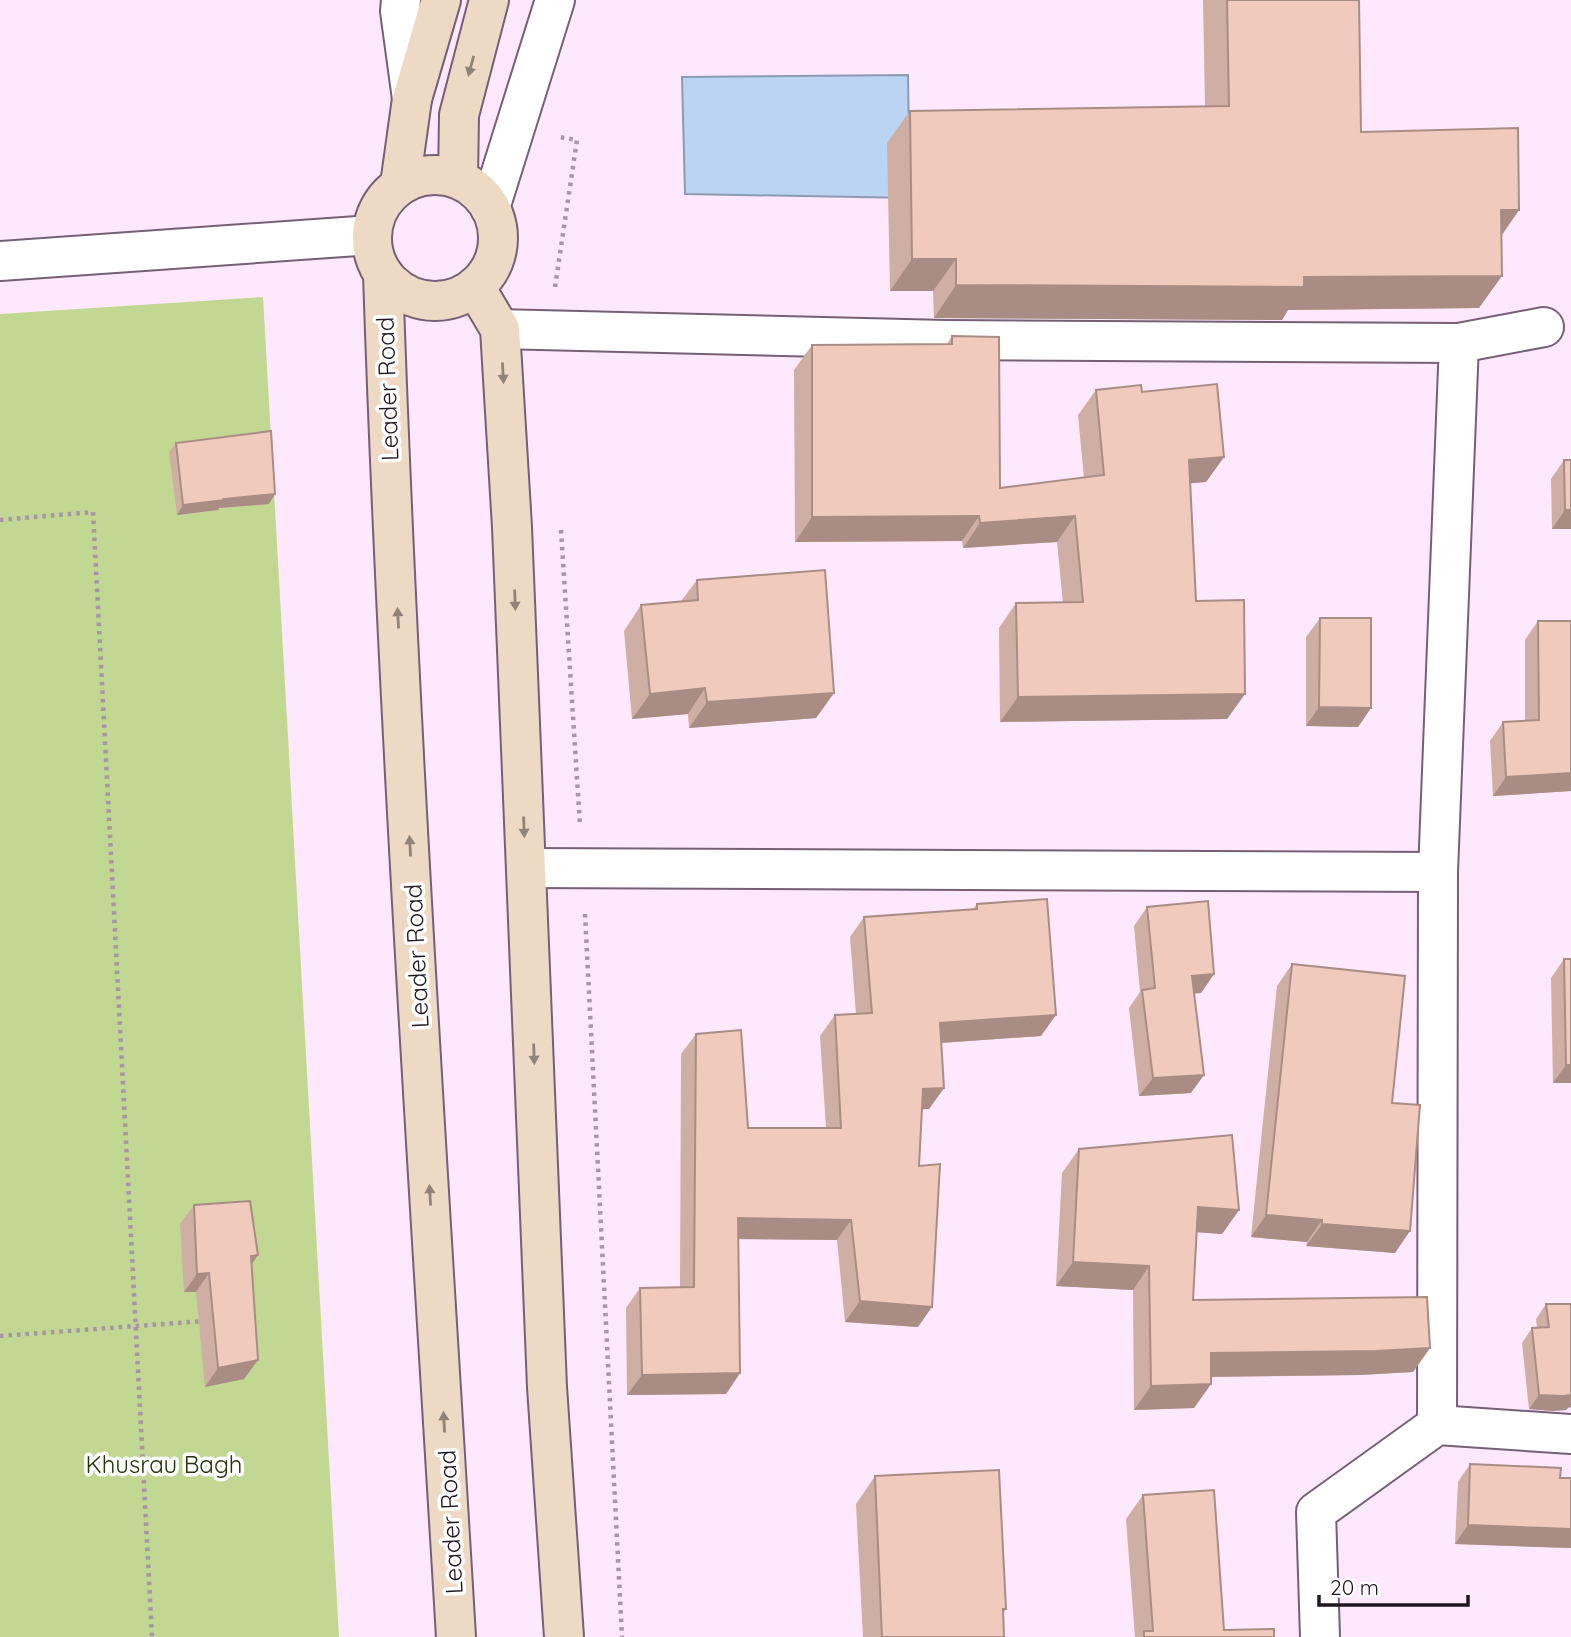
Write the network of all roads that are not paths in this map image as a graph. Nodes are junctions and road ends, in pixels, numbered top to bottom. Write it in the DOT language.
graph roads {
  1 [pos="401,0"];
  2 [pos="441,0"];
  3 [pos="489,0"];
  4 [pos="555,0"];
  5 [pos="412,99"];
  6 [pos="458,179"];
  7 [pos="401,185"];
  8 [pos="490,208"];
  9 [pos="372,235"];
  10 [pos="0,261"];
  11 [pos="383,274"];
  12 [pos="475,287"];
  13 [pos="1544,327"];
  14 [pos="500,329"];
  15 [pos="1459,343"];
  16 [pos="526,868"];
  17 [pos="1438,872"];
  18 [pos="1437,1425"];
  19 [pos="1571,1434"];
  20 [pos="456,1637"];
  21 [pos="564,1637"];
  22 [pos="1320,1637"];
  1 -- 5 [label="street"];
  2 -- 5 [label="main road"];
  3 -- 6 [label="main road, one-way"];
  4 -- 8 [label="street"];
  5 -- 7 [label="main road"];
  6 -- 7 [label="main road"];
  6 -- 8 [label="main road"];
  7 -- 9 [label="main road"];
  8 -- 12 [label="main road"];
  9 -- 10 [label="street"];
  9 -- 11 [label="main road"];
  11 -- 12 [label="main road"];
  20 -- 11 [label="main road, Leader Road, one-way"];
  12 -- 14 [label="main road"];
  13 -- 15 [label="street"];
  14 -- 15 [label="street"];
  14 -- 16 [label="main road, one-way"];
  15 -- 17 [label="street"];
  16 -- 17 [label="street"];
  16 -- 21 [label="main road, one-way"];
  17 -- 18 [label="street"];
  18 -- 19 [label="street"];
  18 -- 22 [label="street"];
}
